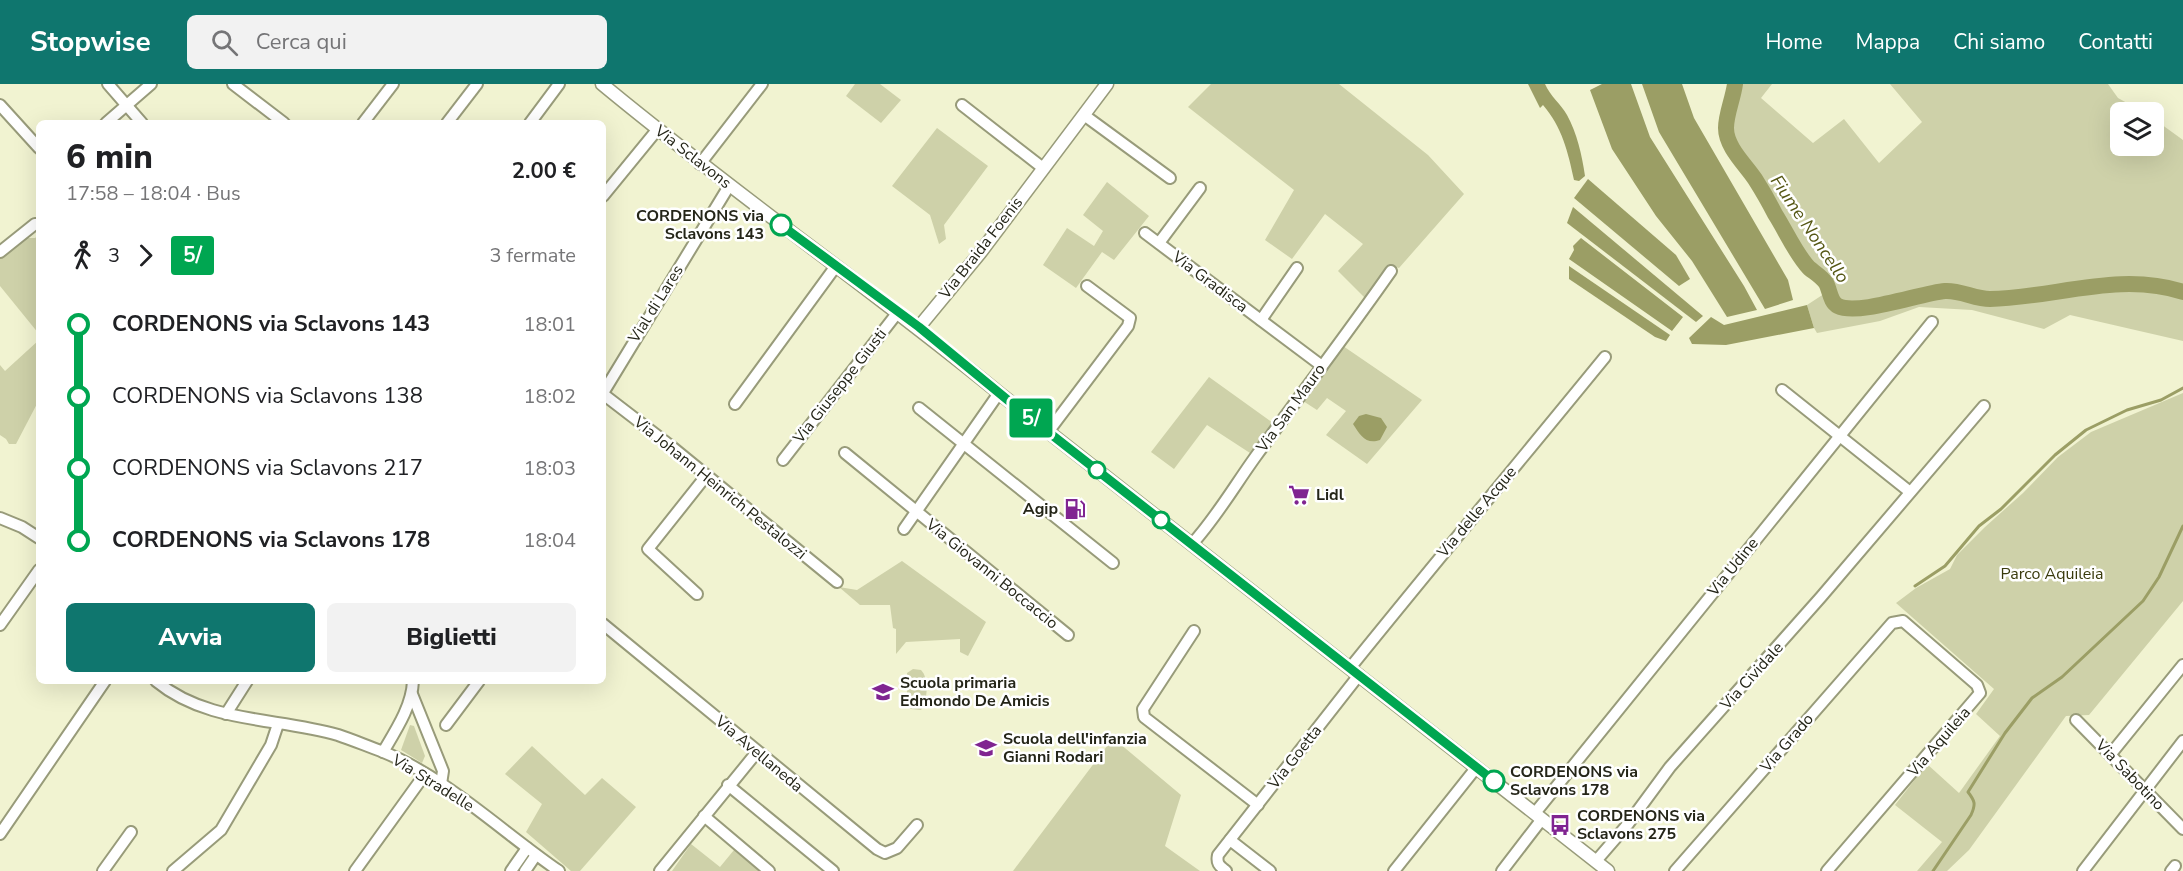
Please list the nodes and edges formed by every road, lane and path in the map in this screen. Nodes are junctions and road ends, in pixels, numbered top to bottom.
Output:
1 (108, 84) edge
2 (151, 84) edge
3 (233, 84) edge
4 (393, 84) edge
5 (477, 84) edge
6 (560, 84) edge
7 (602, 84) edge
8 (762, 84) edge
9 (1107, 84) edge
10 (0, 105) edge
11 (127, 105) junction
12 (962, 105) dead end
13 (1084, 115) junction
14 (110, 120) edge
15 (140, 120) edge
16 (280, 120) edge
17 (365, 120) edge
18 (449, 120) edge
19 (532, 120) edge
20 (657, 130) junction
21 (36, 145) edge
22 (700, 164) junction
23 (1043, 168) junction
24 (1170, 178) dead end
25 (729, 186) junction
26 (1200, 188) dead end
27 (606, 192) edge
28 (35, 224) dead end
29 (1145, 233) dead end
30 (1159, 243) junction
31 (0, 252) edge
32 (837, 266) junction
33 (1297, 268) dead end
34 (1391, 271) dead end
35 (1087, 286) dead end
36 (898, 312) junction
37 (1261, 320) junction
38 (1932, 322) dead end
39 (919, 327) junction
40 (1605, 357) dead end
41 (1322, 366) junction
42 (606, 388) edge
43 (1782, 390) dead end
44 (999, 393) junction
45 (606, 395) edge
46 (735, 404) dead end
47 (1984, 406) dead end
48 (919, 408) dead end
49 (1048, 432) junction
50 (1840, 436) junction
51 (964, 444) junction
52 (845, 453) dead end
53 (783, 460) dead end
54 (706, 476) junction
55 (1910, 492) junction
56 (916, 512) junction
57 (0, 518) edge
58 (904, 529) dead end
59 (36, 536) edge
60 (1192, 544) junction
61 (1113, 563) dead end
62 (36, 574) edge
63 (837, 582) dead end
64 (698, 594) dead end
65 (1903, 621) joint
66 (0, 625) edge
67 (606, 626) edge
68 (1194, 631) dead end
69 (1068, 634) dead end
70 (2183, 665) edge
71 (1354, 672) junction
72 (103, 684) edge
73 (160, 684) edge
74 (245, 684) edge
75 (413, 684) edge
76 (477, 684) edge
77 (412, 694) junction
78 (226, 714) junction
79 (2076, 720) dead end
80 (278, 724) junction
81 (446, 725) dead end
82 (2183, 741) edge
83 (383, 752) junction
84 (757, 752) junction
85 (2110, 755) junction
86 (1476, 768) junction
87 (425, 774) junction
88 (441, 784) junction
89 (728, 785) junction
90 (2145, 790) junction
91 (1258, 805) junction
92 (704, 816) junction
93 (1538, 816) junction
94 (917, 825) dead end
95 (2183, 830) edge
96 (131, 832) dead end
97 (0, 834) edge
98 (1230, 840) junction
99 (531, 852) junction
100 (1596, 861) junction
101 (103, 871) edge
102 (173, 871) edge
103 (355, 871) edge
104 (512, 871) edge
105 (525, 871) edge
106 (559, 871) edge
107 (660, 871) edge
108 (769, 871) edge
109 (833, 871) edge
110 (1226, 871) edge
111 (1270, 871) edge
112 (1394, 871) edge
113 (1502, 871) edge
114 (1608, 871) edge
115 (1675, 871) edge
116 (1827, 871) edge
117 (2083, 871) edge

1 - 11 street
2 - 11 street
3 - 16 street
4 - 17 street
5 - 18 street
6 - 19 street
7 - 20 street, Via Sclavons
8 - 22 street
9 - 13 street, Via Braida Foenis
10 - 21 street
11 - 14 street
11 - 15 street
12 - 23 street
13 - 23 street, Via Braida Foenis
13 - 24 street
20 - 22 street, Via Sclavons
20 - 27 street
22 - 25 street, Via Sclavons
23 - 39 street, Via Braida Foenis
25 - 32 street, Via Sclavons
25 - 42 street, Vial di Lares
26 - 30 street, Via Gradisca
28 - 31 street
29 - 30 street, Via Gradisca
30 - 37 street, Via Gradisca
32 - 36 street, Via Sclavons
32 - 46 street
33 - 37 street, Via Gradisca
34 - 41 street, Via San Mauro
35 - 49 street
36 - 39 street, Via Sclavons
36 - 53 street, Via Giuseppe Giusti
37 - 41 street, Via Gradisca
38 - 50 street, Via Udine
39 - 44 street, Via Sclavons
40 - 71 street, Via delle Acque
41 - 60 street, Via San Mauro
43 - 50 street
44 - 49 street, Via Sclavons
44 - 51 street, Via Giovanni Boccaccio
45 - 54 street, Via Johann Heinrich Pestalozzi
47 - 55 street, Via Cividale
48 - 51 street
49 - 60 street, Via Sclavons
50 - 55 street
50 - 93 street, Via Udine
51 - 56 street, Via Giovanni Boccaccio
51 - 61 street
52 - 56 street, Via Giovanni Boccaccio
54 - 63 street, Via Johann Heinrich Pestalozzi
54 - 64 street
55 - 100 street, Via Cividale
56 - 58 street, Via Giovanni Boccaccio
56 - 69 street, Via Giovanni Boccaccio
57 - 59 street
60 - 71 street, Via Sclavons
62 - 66 street
65 - 115 street, Via Grado
65 - 116 street, Via Aquileia
67 - 84 street, Via Avellaneda
68 - 91 street
70 - 85 street
71 - 86 street, Via Sclavons
71 - 91 street, Via Goetta
72 - 97 street
73 - 78 street, Via Stradelle
74 - 78 street
75 - 77 street
76 - 81 street
77 - 83 street
77 - 88 street
78 - 80 street, Via Stradelle
79 - 85 street, Via Sabotino
80 - 83 street, Via Stradelle
80 - 102 street
82 - 90 street
83 - 87 street, Via Stradelle
84 - 89 street
84 - 94 street, Via Avellaneda
85 - 90 street, Via Sabotino
86 - 93 street, Via Sclavons
86 - 112 street
87 - 88 street, Via Stradelle
87 - 103 street
88 - 99 street, Via Stradelle
89 - 92 street
89 - 109 street
90 - 95 street, Via Sabotino
90 - 117 street
91 - 98 street, Via Goetta
92 - 107 street
92 - 108 street
93 - 100 street, Via Sclavons
93 - 113 street, Via Udine
96 - 101 street
98 - 110 street, Via Goetta
98 - 111 street
99 - 104 street
99 - 105 street
99 - 106 street, Via Stradelle
100 - 114 street, Via Sclavons

